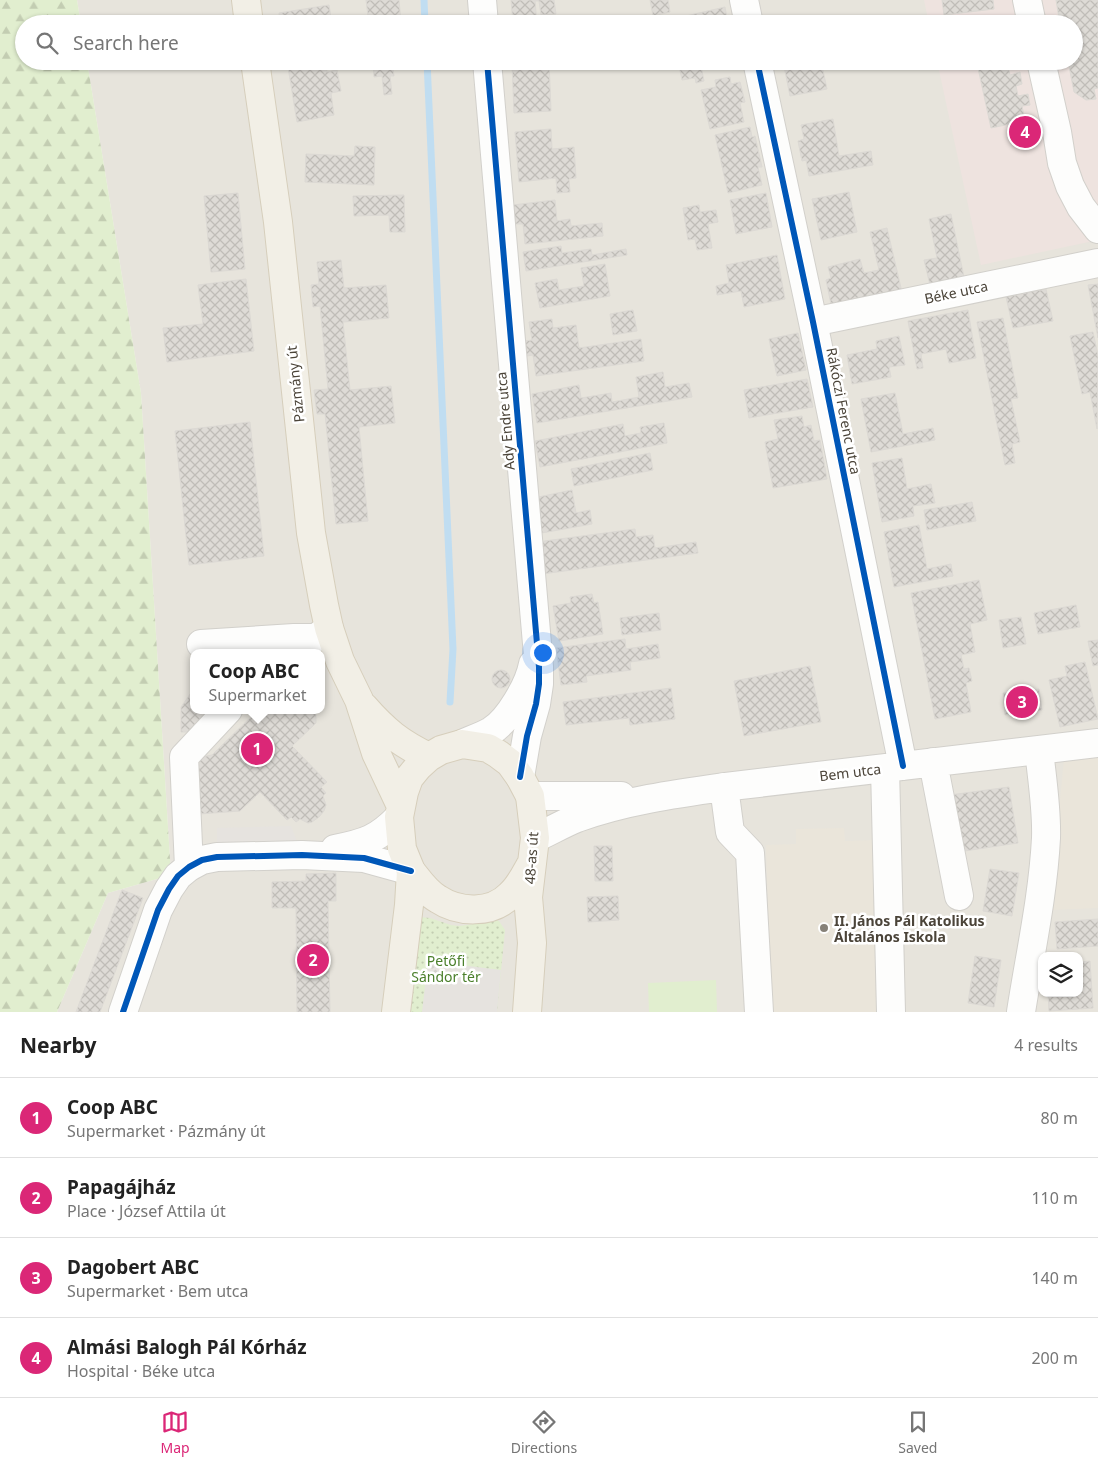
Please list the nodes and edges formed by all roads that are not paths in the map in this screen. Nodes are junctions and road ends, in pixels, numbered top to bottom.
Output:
1 (246, 0) edge
2 (482, 0) edge
3 (744, 0) edge
4 (1027, 0) edge
5 (248, 15) edge
6 (483, 15) edge
7 (747, 15) edge
8 (1030, 15) edge
9 (256, 70) edge
10 (488, 70) edge
11 (759, 70) edge
12 (1043, 70) edge
13 (1098, 229) edge
14 (1098, 262) edge
15 (813, 322) junction
16 (329, 628) junction
17 (535, 635) junction
18 (201, 644) dead end
19 (288, 646) edge
20 (359, 700) junction
21 (224, 714) edge
22 (462, 744) junction
23 (1098, 744) edge
24 (1039, 750) junction
25 (428, 757) junction
26 (933, 762) junction
27 (894, 767) junction
28 (525, 786) junction
29 (724, 786) junction
30 (663, 796) junction
31 (400, 811) junction
32 (535, 838) junction
33 (302, 855) junction
34 (531, 865) junction
35 (190, 867) junction
36 (411, 871) junction
37 (959, 896) dead end
38 (123, 1012) edge
39 (396, 1012) edge
40 (527, 1012) edge
41 (759, 1012) edge
42 (891, 1012) edge
43 (1021, 1012) edge

1 - 5 main road
2 - 6 street
3 - 7 street
4 - 8 street
9 - 16 main road, Pázmány út
10 - 17 street, Ady Endre utca
11 - 15 street, Rákóczi Ferenc utca
12 - 13 street
14 - 15 street, Béke utca
15 - 27 street, Rákóczi Ferenc utca
16 - 19 street
16 - 20 main road, Pázmány út
17 - 22 street, Ady Endre utca
17 - 28 street, Ady Endre utca
18 - 19 street
20 - 25 main road, Pázmány út
20 - 31 main road, Pázmány út
21 - 35 street
22 - 25 main road
22 - 28 main road
23 - 24 street, Bem utca
24 - 26 street, Bem utca
24 - 43 street
25 - 31 main road
26 - 27 street, Bem utca
26 - 37 street
27 - 29 street, Bem utca
27 - 42 street, Rákóczi Ferenc utca
28 - 30 street, Bem utca
28 - 32 main road, 48-as út
29 - 30 street, Bem utca
29 - 41 street
30 - 32 street, Bem utca
31 - 33 street
31 - 36 main road
32 - 34 main road, 48-as út
33 - 35 street
33 - 36 street
34 - 36 main road
34 - 40 main road, 48-as út
35 - 38 street
36 - 39 main road

